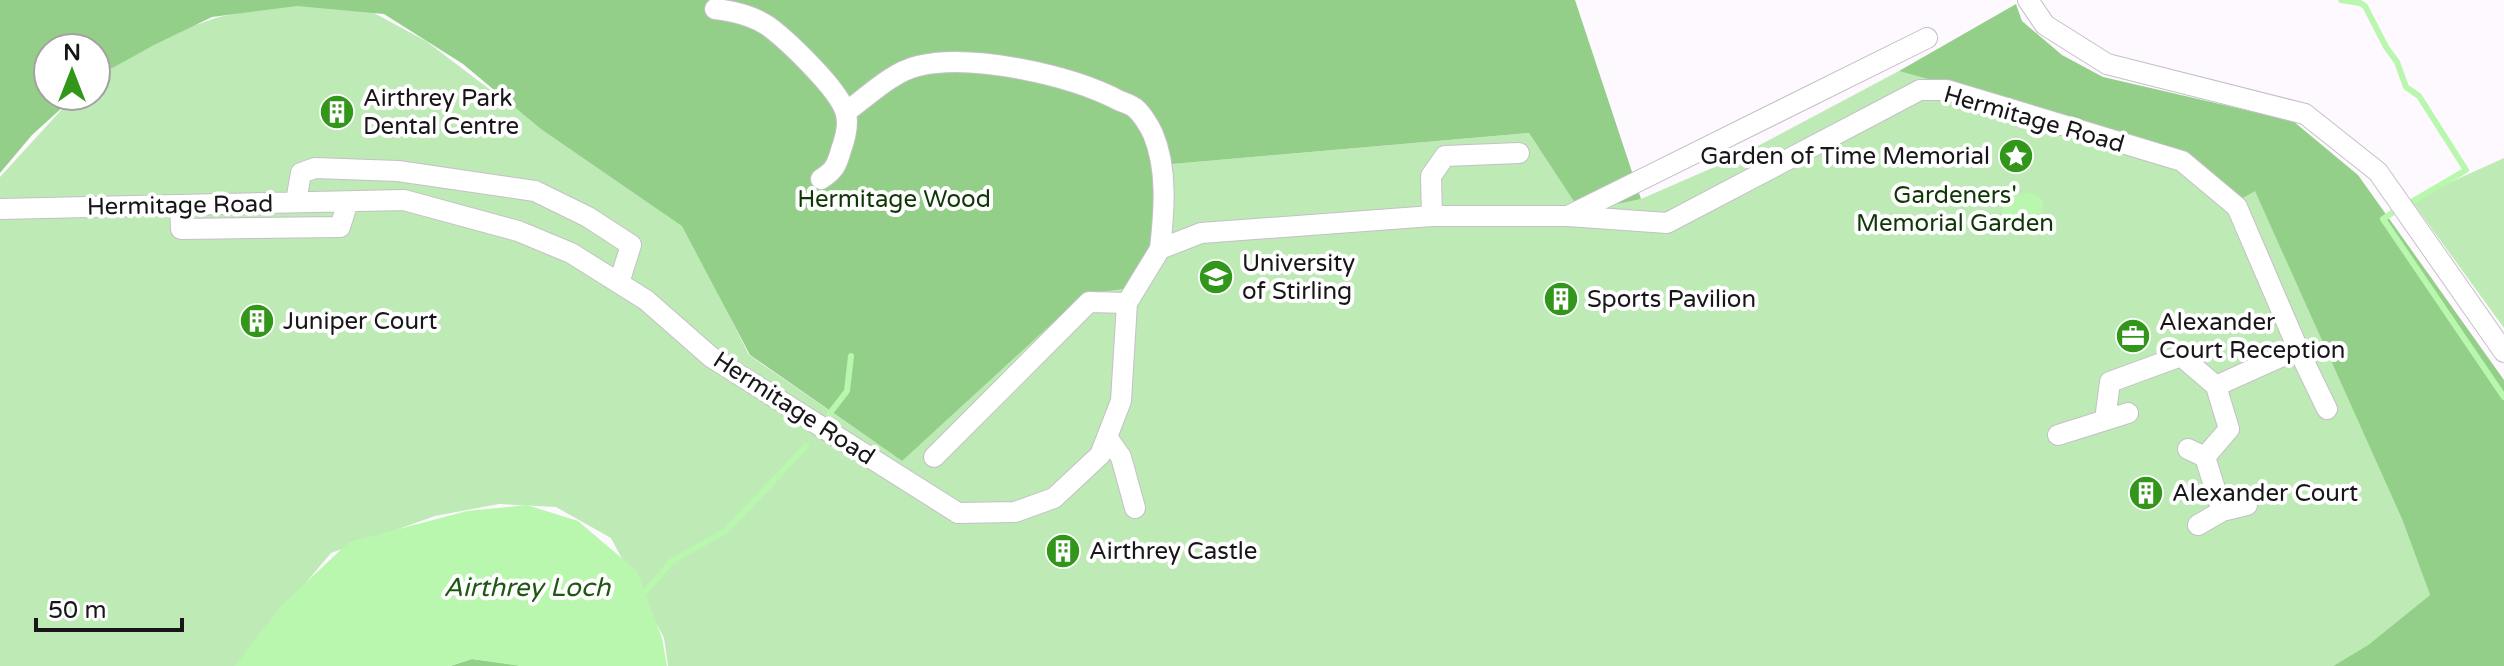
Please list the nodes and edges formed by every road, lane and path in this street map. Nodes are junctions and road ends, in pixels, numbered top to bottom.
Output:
1 (2028, 0) edge
2 (715, 9) dead end
3 (1927, 38) dead end
4 (846, 112) junction
5 (1519, 153) dead end
6 (821, 179) dead end
7 (296, 201) junction
8 (348, 202) junction
9 (180, 205) junction
10 (0, 209) edge
11 (1432, 216) junction
12 (1568, 216) junction
13 (1160, 249) junction
14 (619, 283) junction
15 (1127, 303) junction
16 (2298, 349) junction
17 (2504, 352) edge
18 (2216, 386) junction
19 (2327, 409) dead end
20 (2128, 413) dead end
21 (2105, 420) junction
22 (2058, 435) dead end
23 (1107, 437) junction
24 (934, 457) dead end
25 (2247, 505) dead end
26 (1135, 508) dead end
27 (2222, 511) junction
28 (2198, 525) dead end

1 - 17 street
2 - 4 street
3 - 12 street
4 - 6 street
4 - 13 street
5 - 11 street
7 - 8 street, Hermitage Road
7 - 9 street, Hermitage Road
7 - 14 street
8 - 9 street
8 - 14 street, Hermitage Road
9 - 10 street, Hermitage Road
11 - 12 street, Hermitage Road
11 - 13 street, Hermitage Road
12 - 16 street, Hermitage Road
13 - 15 street, Hermitage Road
14 - 23 street, Hermitage Road
15 - 23 street, Hermitage Road
15 - 24 street
16 - 18 street
16 - 19 street, Hermitage Road
18 - 21 street
18 - 27 street
20 - 21 street
21 - 22 street
23 - 26 street
25 - 27 street
27 - 28 street

